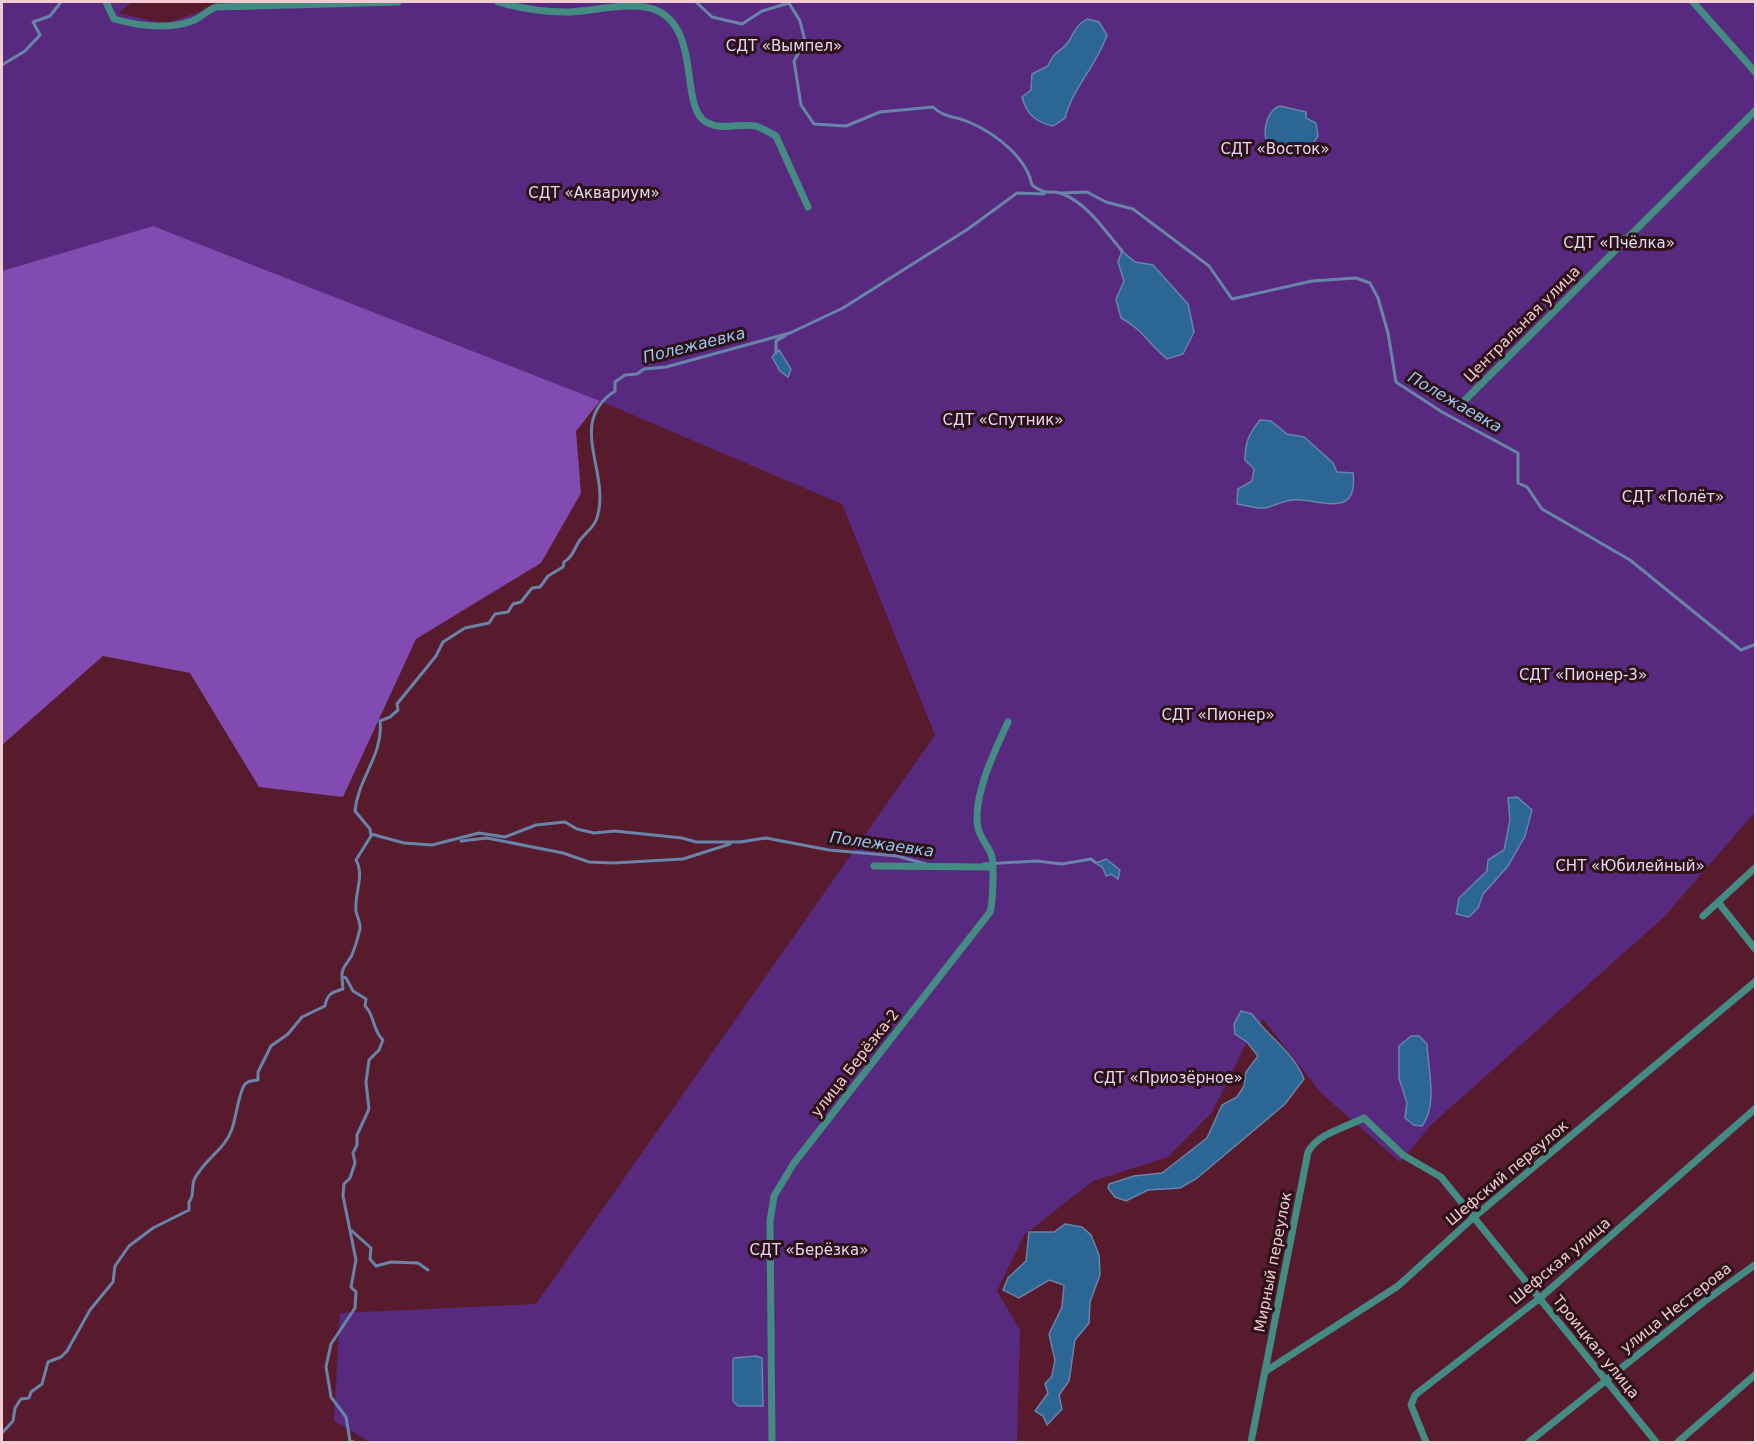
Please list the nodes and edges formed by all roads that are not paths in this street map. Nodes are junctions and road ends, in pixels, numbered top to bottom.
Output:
1 (106, 2) edge
2 (398, 2) edge
3 (498, 2) edge
4 (1693, 2) edge
5 (1755, 73) edge
6 (1755, 110) edge
7 (808, 207) dead end
8 (1460, 405) dead end
9 (1008, 722) dead end
10 (874, 866) dead end
11 (991, 867) junction
12 (1755, 867) edge
13 (1718, 902) junction
14 (1703, 916) dead end
15 (1755, 950) edge
16 (1755, 981) edge
17 (1755, 1108) edge
18 (1364, 1118) joint
19 (1474, 1217) junction
20 (1755, 1264) edge
21 (1540, 1298) junction
22 (1266, 1371) junction
23 (1755, 1374) edge
24 (1604, 1380) junction
25 (772, 1443) edge
26 (1251, 1443) edge
27 (1426, 1443) edge
28 (1529, 1443) edge
29 (1656, 1443) edge
30 (1678, 1443) edge

1 - 2 street
3 - 7 street
4 - 5 street
6 - 8 street, Центральная улица
9 - 11 street, улица Берёзка-2
10 - 11 street
11 - 25 street, улица Берёзка-2
12 - 13 street
13 - 14 street
13 - 15 street
16 - 19 street, Шефский переулок
17 - 21 street, Шефская улица
18 - 19 street, Троицкая улица
18 - 22 street, Мирный переулок
19 - 21 street, Троицкая улица
19 - 22 street, Шефский переулок
20 - 24 street, улица Нестерова
21 - 24 street, Троицкая улица
21 - 27 street, Шефская улица
22 - 26 street, Мирный переулок
23 - 30 street
24 - 28 street, улица Нестерова
24 - 29 street, Троицкая улица

